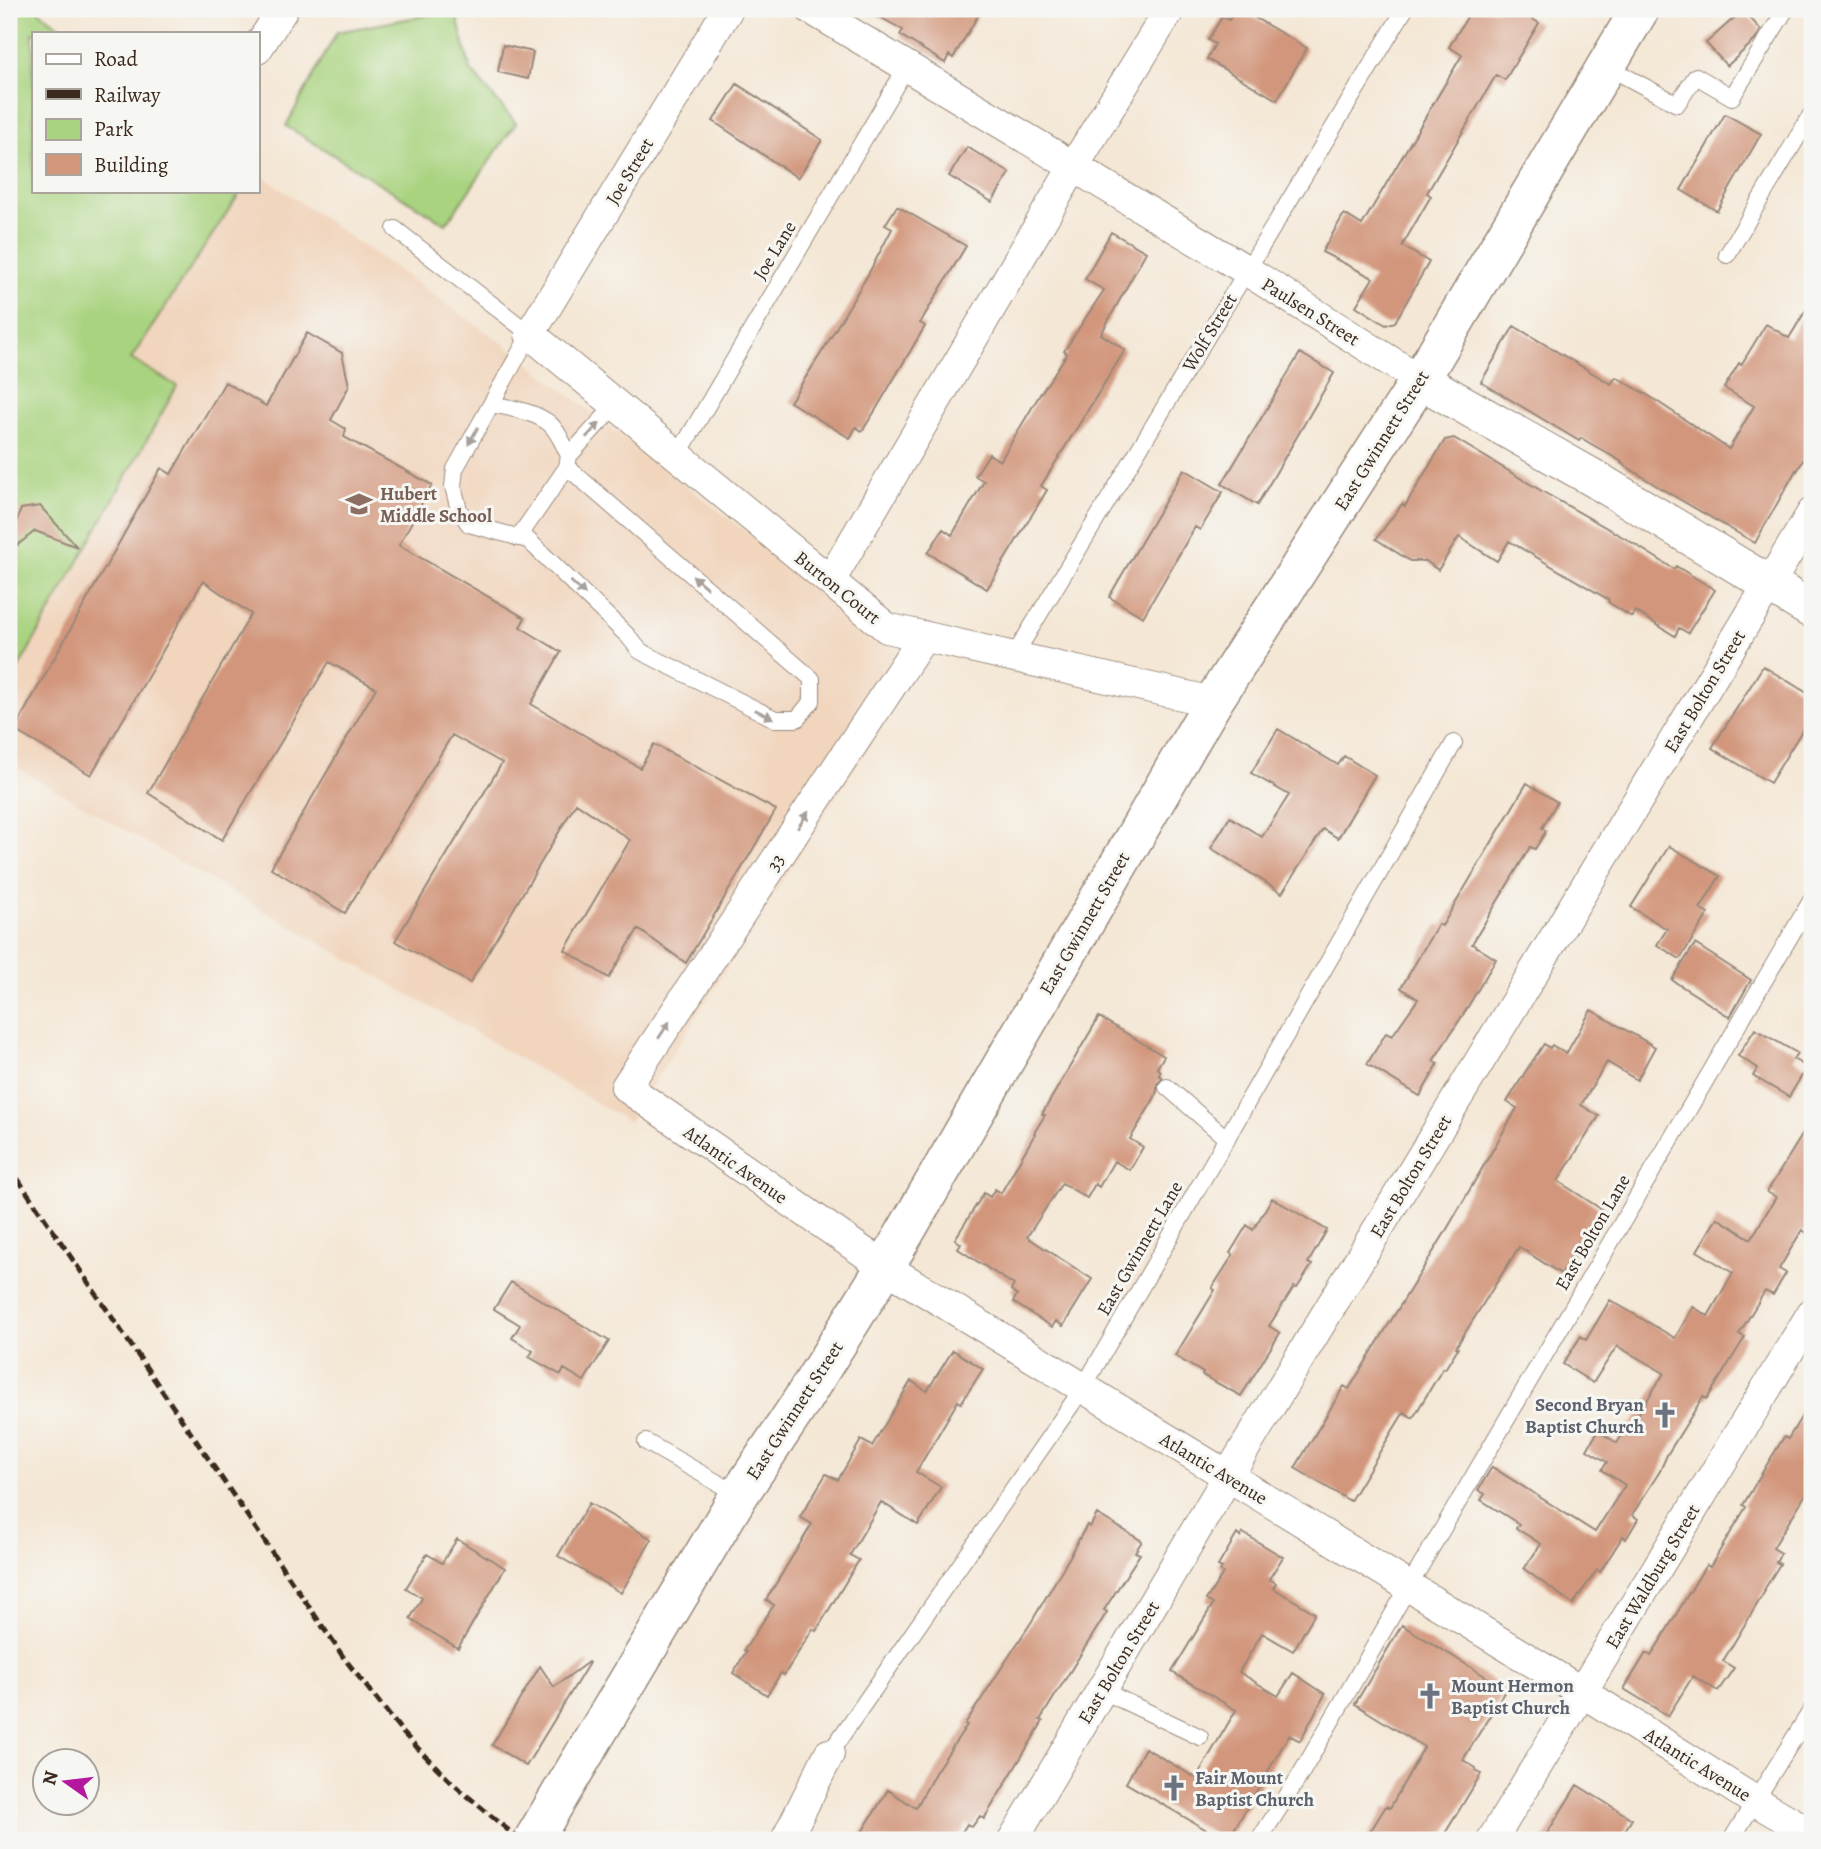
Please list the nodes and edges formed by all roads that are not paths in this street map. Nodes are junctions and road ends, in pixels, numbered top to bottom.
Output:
1 (283, 9) edge
2 (728, 9) edge
3 (811, 9) edge
4 (1170, 9) edge
5 (1405, 9) edge
6 (1640, 9) edge
7 (1786, 9) edge
8 (259, 46) edge
9 (907, 66) junction
10 (1606, 66) junction
11 (1812, 113) edge
12 (1074, 166) junction
13 (395, 229) dead end
14 (1727, 256) dead end
15 (1246, 270) junction
16 (530, 334) junction
17 (1420, 380) junction
18 (491, 404) junction
19 (616, 404) junction
20 (678, 455) junction
21 (568, 461) junction
22 (1812, 513) edge
23 (518, 538) junction
24 (830, 581) junction
25 (1769, 584) junction
26 (1812, 610) edge
27 (924, 636) junction
28 (1014, 656) junction
29 (1213, 702) junction
30 (1454, 743) dead end
31 (1812, 899) edge
32 (626, 1087) joint
33 (1167, 1087) dead end
34 (1227, 1139) junction
35 (885, 1267) junction
36 (1812, 1313) edge
37 (1083, 1388) junction
38 (646, 1442) dead end
39 (1228, 1476) junction
40 (739, 1495) junction
41 (1409, 1586) junction
42 (1101, 1690) junction
43 (1582, 1692) junction
44 (1812, 1709) edge
45 (1200, 1737) dead end
46 (829, 1754) joint
47 (1755, 1801) junction
48 (1812, 1834) edge
49 (533, 1840) edge
50 (786, 1840) edge
51 (1013, 1840) edge
52 (1259, 1840) edge
53 (1492, 1840) edge
54 (1731, 1840) edge

1 - 8 street
2 - 16 street, Joe Street
3 - 9 street, Paulsen Street
4 - 12 street
5 - 15 lane, Wolf Street
6 - 10 main road, East Gwinnett Street
7 - 10 lane
9 - 12 street, Paulsen Street
9 - 20 lane, Joe Lane
10 - 17 main road, East Gwinnett Street
11 - 14 lane
12 - 15 street, Paulsen Street
12 - 24 street
13 - 16 lane
15 - 17 street, Paulsen Street
15 - 28 lane, Wolf Street
16 - 18 lane
16 - 19 street, Burton Court
17 - 25 street, Paulsen Street
17 - 29 main road, East Gwinnett Street
18 - 21 lane
18 -> 23 lane
19 - 20 street, Burton Court
21 -> 19 lane
20 - 24 street, Burton Court
21 - 23 lane
23 -> 21 lane
22 - 25 street, East Bolton Street
24 - 27 street, Burton Court
25 - 26 street, Paulsen Street
25 - 39 street, East Bolton Street
27 - 28 street, Burton Court
32 -> 27 street, 33
28 - 29 street, Burton Court
29 - 35 main road, East Gwinnett Street
30 - 34 lane, East Gwinnett Lane
31 - 41 lane, East Bolton Lane
32 - 35 street, Atlantic Avenue
33 - 34 lane
34 - 37 lane, East Gwinnett Lane
35 - 37 street, Atlantic Avenue
35 - 40 main road, East Gwinnett Street
36 - 43 street, East Waldburg Street
37 - 39 street, Atlantic Avenue
37 - 46 lane, East Gwinnett Lane
38 - 40 lane
39 - 41 street, Atlantic Avenue
39 - 42 street, East Bolton Street
40 - 49 main road, East Gwinnett Street
41 - 43 street, Atlantic Avenue
41 - 52 lane, East Bolton Lane
42 - 45 lane
42 - 51 street, East Bolton Street
43 - 47 street, Atlantic Avenue
43 - 53 street, East Waldburg Street
44 - 47 lane
46 - 50 street
47 - 48 street, Atlantic Avenue
47 - 54 lane

